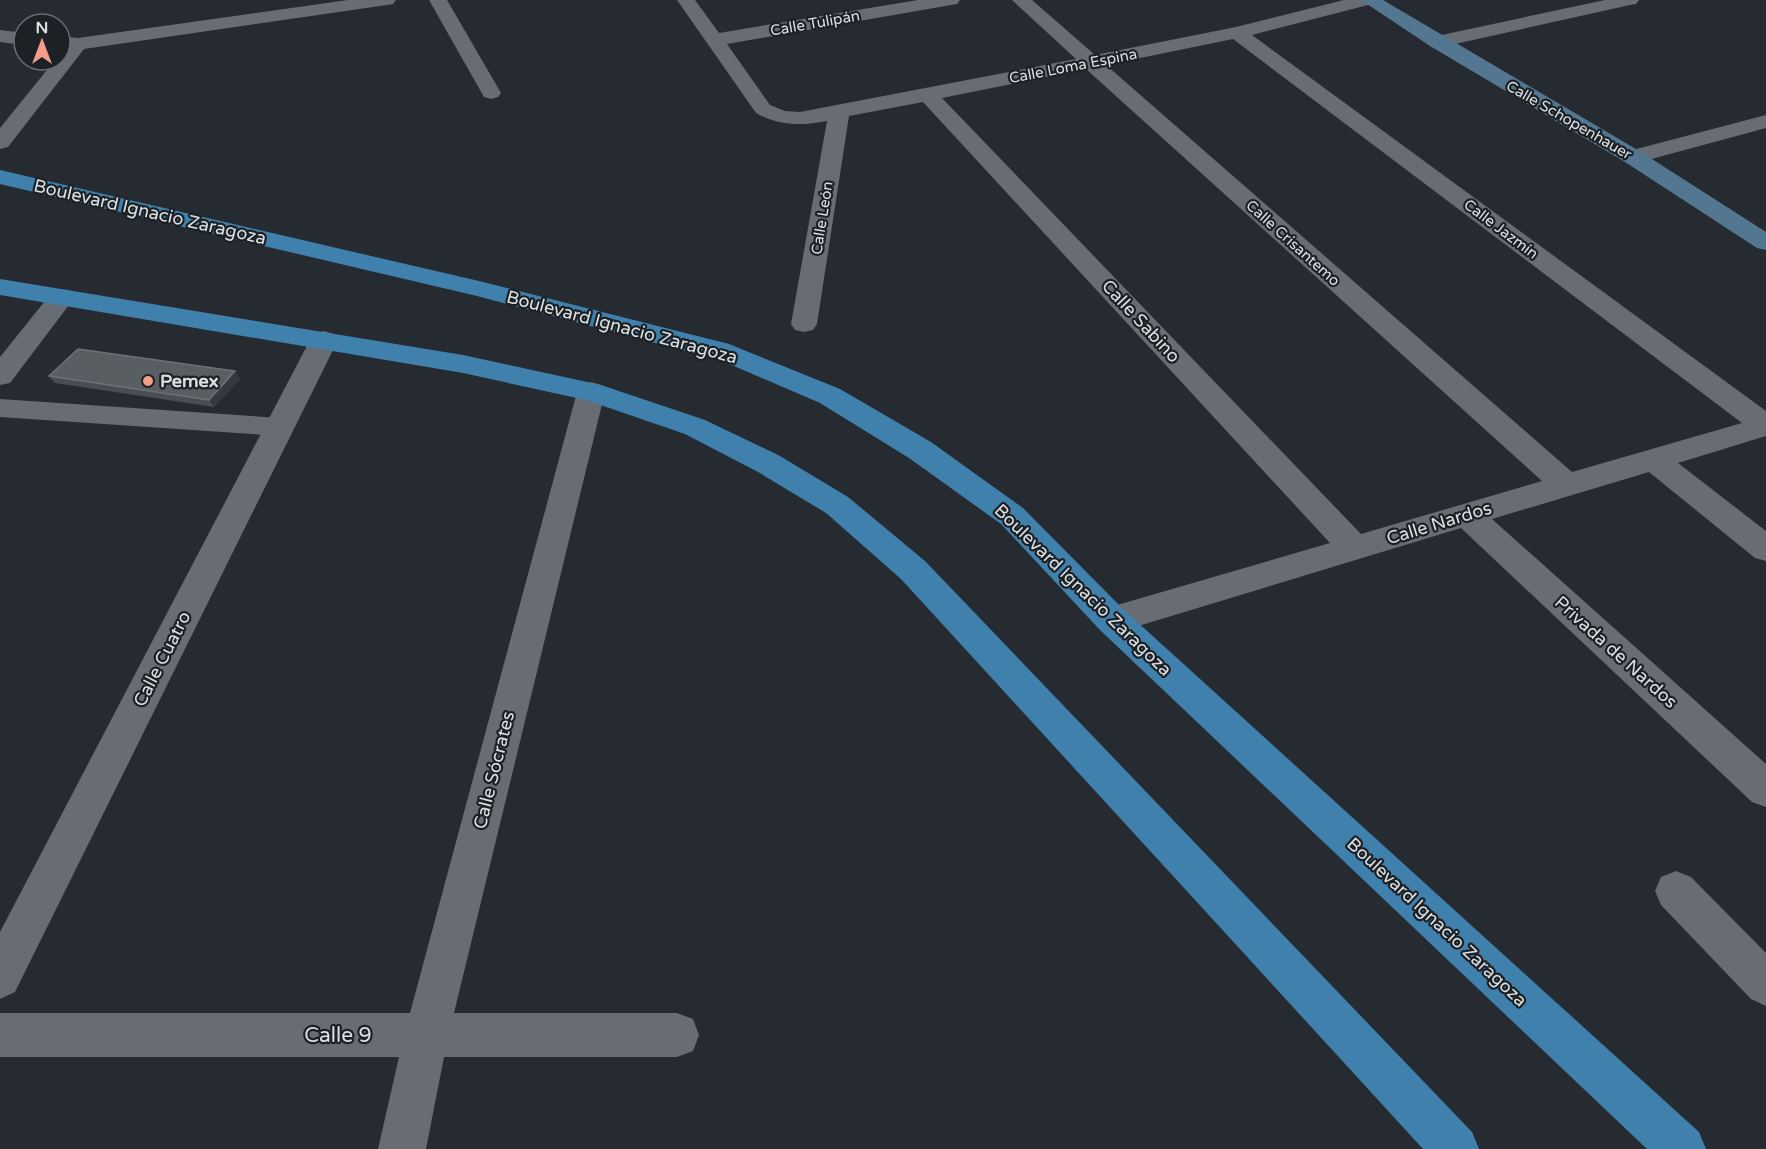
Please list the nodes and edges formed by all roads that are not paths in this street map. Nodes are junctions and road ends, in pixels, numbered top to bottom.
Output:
1 (387, 0) edge
2 (438, 0) edge
3 (686, 0) edge
4 (951, 0) edge
5 (1021, 0) edge
6 (1366, 0) edge
7 (1371, 0) edge
8 (1630, 0) edge
9 (1237, 33) junction
10 (714, 40) junction
11 (1437, 42) junction
12 (72, 43) edge
13 (1091, 62) junction
14 (49, 72) edge
15 (491, 93) dead end
16 (928, 95) junction
17 (839, 112) junction
18 (1766, 121) edge
19 (0, 142) edge
20 (1633, 157) junction
21 (0, 177) edge
22 (1766, 243) edge
23 (0, 287) edge
24 (62, 297) junction
25 (804, 324) dead end
26 (324, 340) junction
27 (0, 376) edge
28 (591, 392) junction
29 (0, 408) edge
30 (1766, 426) edge
31 (280, 427) junction
32 (1654, 459) junction
33 (1566, 486) junction
34 (1467, 515) junction
35 (1355, 548) junction
36 (1766, 549) edge
37 (1112, 620) junction
38 (1766, 789) edge
39 (1676, 891) dead end
40 (0, 977) edge
41 (1766, 984) edge
42 (0, 1035) edge
43 (426, 1035) junction
44 (676, 1035) dead end
45 (402, 1149) edge
46 (1455, 1149) edge
47 (1682, 1149) edge

1 - 12 street
2 - 15 street
3 - 10 street
4 - 10 street, Calle Tulipán
5 - 13 street, Calle Crisantemo
6 - 9 street, Calle Loma Espina
7 - 11 street, Calle Schopenhauer
8 - 11 street
9 - 13 street, Calle Loma Espina
9 - 30 street, Calle Jazmín
10 - 17 street, Calle Loma Espina
11 - 20 street, Calle Schopenhauer
13 - 16 street, Calle Loma Espina
13 - 33 street, Calle Crisantemo
14 - 19 street
16 - 17 street, Calle Loma Espina
16 - 35 street, Calle Sabino
17 - 25 street, Calle León
18 - 20 street
20 - 22 street, Calle Schopenhauer
21 - 37 main road, Boulevard Ignacio Zaragoza
23 - 24 main road
24 - 26 main road
24 - 27 street
26 - 28 main road
26 - 31 street, Calle Cuatro
28 - 43 street, Calle Sócrates
28 - 46 main road
29 - 31 lane
30 - 32 street, Calle Nardos
31 - 40 street, Calle Cuatro
32 - 33 street, Calle Nardos
32 - 36 street
33 - 34 street, Calle Nardos
34 - 35 street, Calle Nardos
34 - 38 street, Privada de Nardos
35 - 37 street, Calle Nardos
37 - 47 main road, Boulevard Ignacio Zaragoza
39 - 41 street
42 - 43 street, Calle 9
43 - 44 street, Calle 9
43 - 45 street, Calle Sócrates

